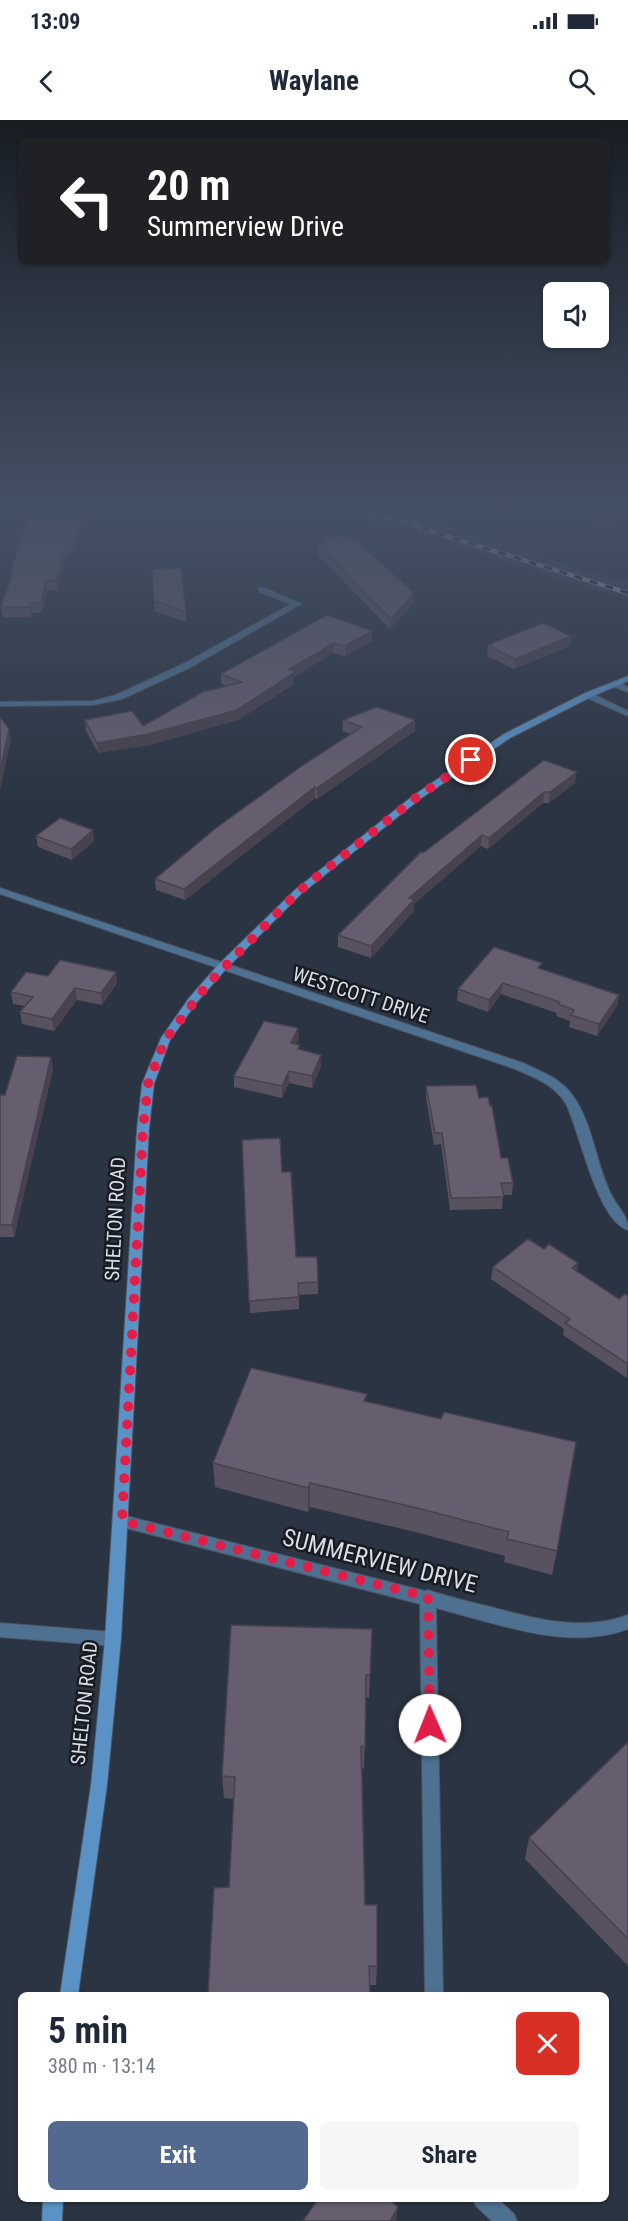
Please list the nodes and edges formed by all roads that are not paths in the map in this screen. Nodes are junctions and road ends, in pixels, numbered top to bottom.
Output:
1 (291, 607) edge
2 (628, 678) edge
3 (615, 684) junction
4 (628, 690) edge
5 (588, 695) junction
6 (0, 704) edge
7 (628, 714) edge
8 (0, 891) edge
9 (222, 967) junction
10 (628, 1226) edge
11 (122, 1521) junction
12 (428, 1597) junction
13 (628, 1622) edge
14 (0, 1630) edge
15 (113, 1639) junction
16 (69, 1992) edge
17 (434, 1992) edge
18 (53, 2202) edge
19 (486, 2202) edge
20 (52, 2221) edge
21 (507, 2221) edge

1 - 6 street
2 - 3 street, SHELTON ROAD
3 - 4 street
3 - 5 street, SHELTON ROAD
5 - 7 street
5 - 9 street, SHELTON ROAD
8 - 9 street, WESTCOTT DRIVE
9 - 10 street, WESTCOTT DRIVE
9 - 11 street, SHELTON ROAD
11 - 12 street, SUMMERVIEW DRIVE
11 - 15 street, SHELTON ROAD
12 - 13 street, SUMMERVIEW DRIVE
12 - 17 street
14 - 15 street
15 - 16 street, SHELTON ROAD
18 - 20 street
19 - 21 street

